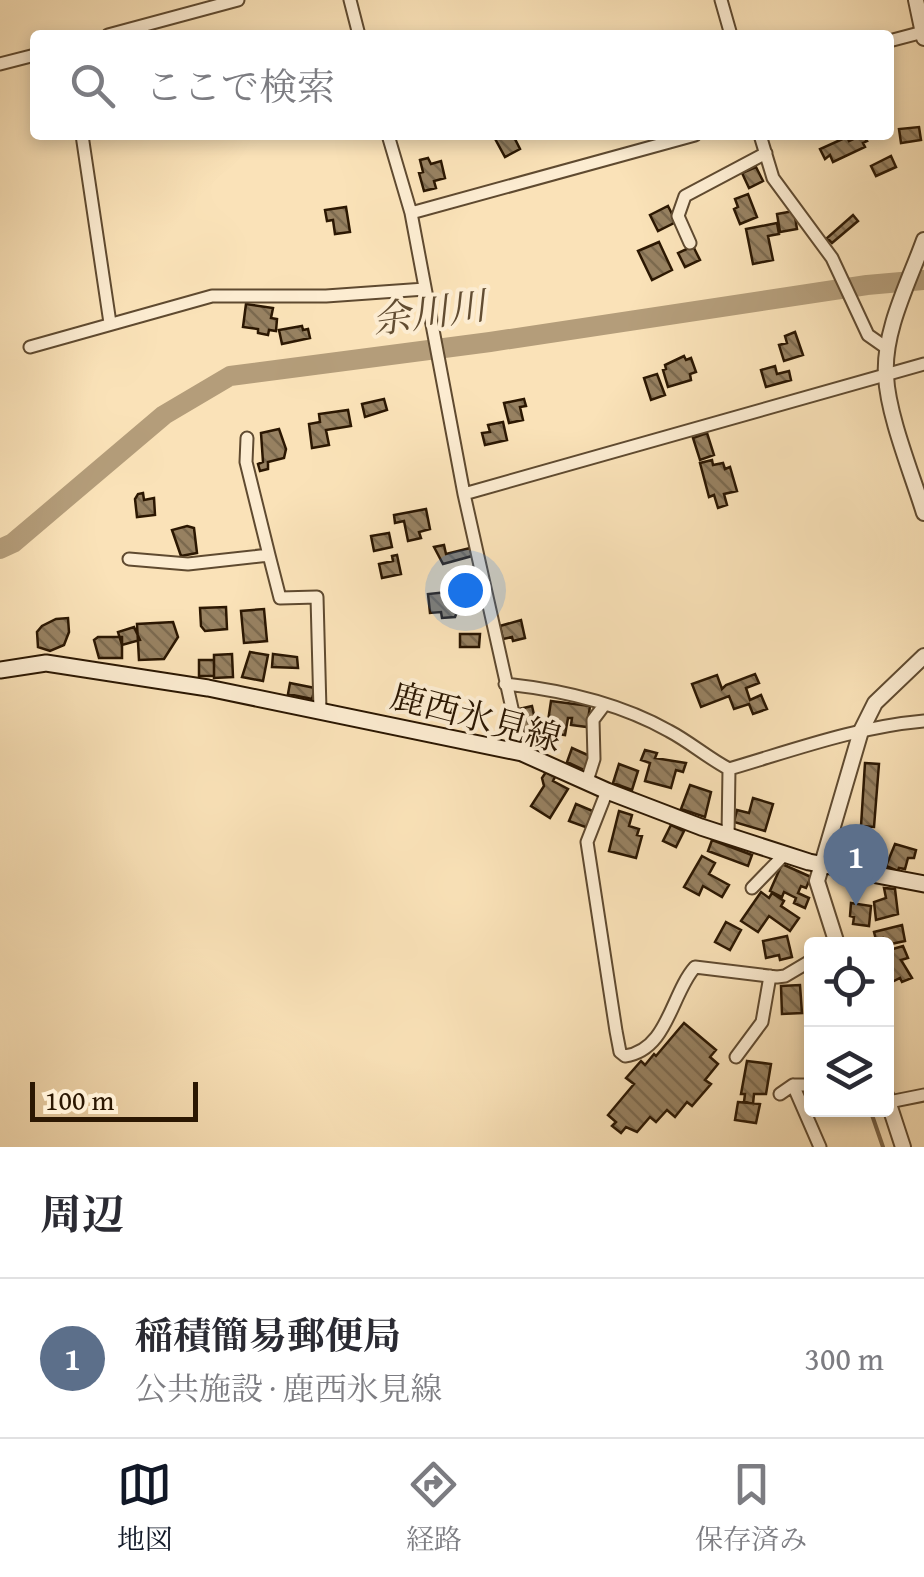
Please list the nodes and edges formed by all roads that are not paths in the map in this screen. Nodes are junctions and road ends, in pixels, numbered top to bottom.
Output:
1 (238, 0) edge
2 (350, 0) edge
3 (721, 0) edge
4 (916, 0) edge
5 (127, 30) edge
6 (359, 30) edge
7 (730, 30) edge
8 (924, 35) edge
9 (894, 40) edge
10 (30, 56) edge
11 (0, 64) edge
12 (83, 140) edge
13 (389, 140) edge
14 (677, 140) edge
15 (762, 140) edge
16 (766, 153) junction
17 (411, 213) junction
18 (690, 242) dead end
19 (923, 243) edge
20 (425, 288) junction
21 (110, 323) junction
22 (30, 346) dead end
23 (888, 349) junction
24 (924, 364) edge
25 (886, 374) junction
26 (247, 438) dead end
27 (464, 494) junction
28 (924, 513) edge
29 (269, 555) junction
30 (129, 559) dead end
31 (924, 656) edge
32 (0, 670) edge
33 (504, 684) junction
34 (605, 704) junction
35 (320, 710) junction
36 (924, 720) edge
37 (861, 730) junction
38 (522, 753) junction
39 (729, 769) junction
40 (587, 781) junction
41 (606, 791) junction
42 (728, 836) junction
43 (785, 854) junction
44 (823, 864) junction
45 (924, 884) edge
46 (752, 888) dead end
47 (834, 937) edge
48 (804, 965) edge
49 (770, 976) junction
50 (736, 1057) dead end
51 (793, 1085) junction
52 (804, 1085) edge
53 (780, 1094) dead end
54 (924, 1095) edge
55 (894, 1098) edge
56 (894, 1117) edge
57 (820, 1147) edge
58 (903, 1147) edge

1 - 5 street
2 - 6 street
3 - 7 street
4 - 8 street
8 - 9 street
10 - 11 street
12 - 21 street
13 - 17 street
14 - 17 street
15 - 16 street
16 - 18 street
16 - 23 street
17 - 20 street
19 - 23 street
20 - 21 street
20 - 27 street
21 - 22 street
23 - 25 street
24 - 25 street
25 - 27 street
25 - 28 street
26 - 29 street
27 - 33 street
29 - 30 street
29 - 35 street
31 - 37 street
32 - 35 main road, 鹿西氷見線
33 - 34 street
33 - 38 street
34 - 39 street
34 - 40 street
35 - 38 main road, 鹿西氷見線
36 - 37 street
37 - 39 street
37 - 44 street
38 - 40 main road, 鹿西氷見線
39 - 42 street
40 - 41 main road, 鹿西氷見線
41 - 42 main road, 鹿西氷見線
41 - 49 street
42 - 43 main road, 鹿西氷見線
43 - 44 main road, 鹿西氷見線
43 - 46 street
44 - 45 main road, 鹿西氷見線
44 - 47 street
48 - 49 street
49 - 50 street
51 - 52 street
51 - 53 street
51 - 57 street
54 - 55 street
56 - 58 street

